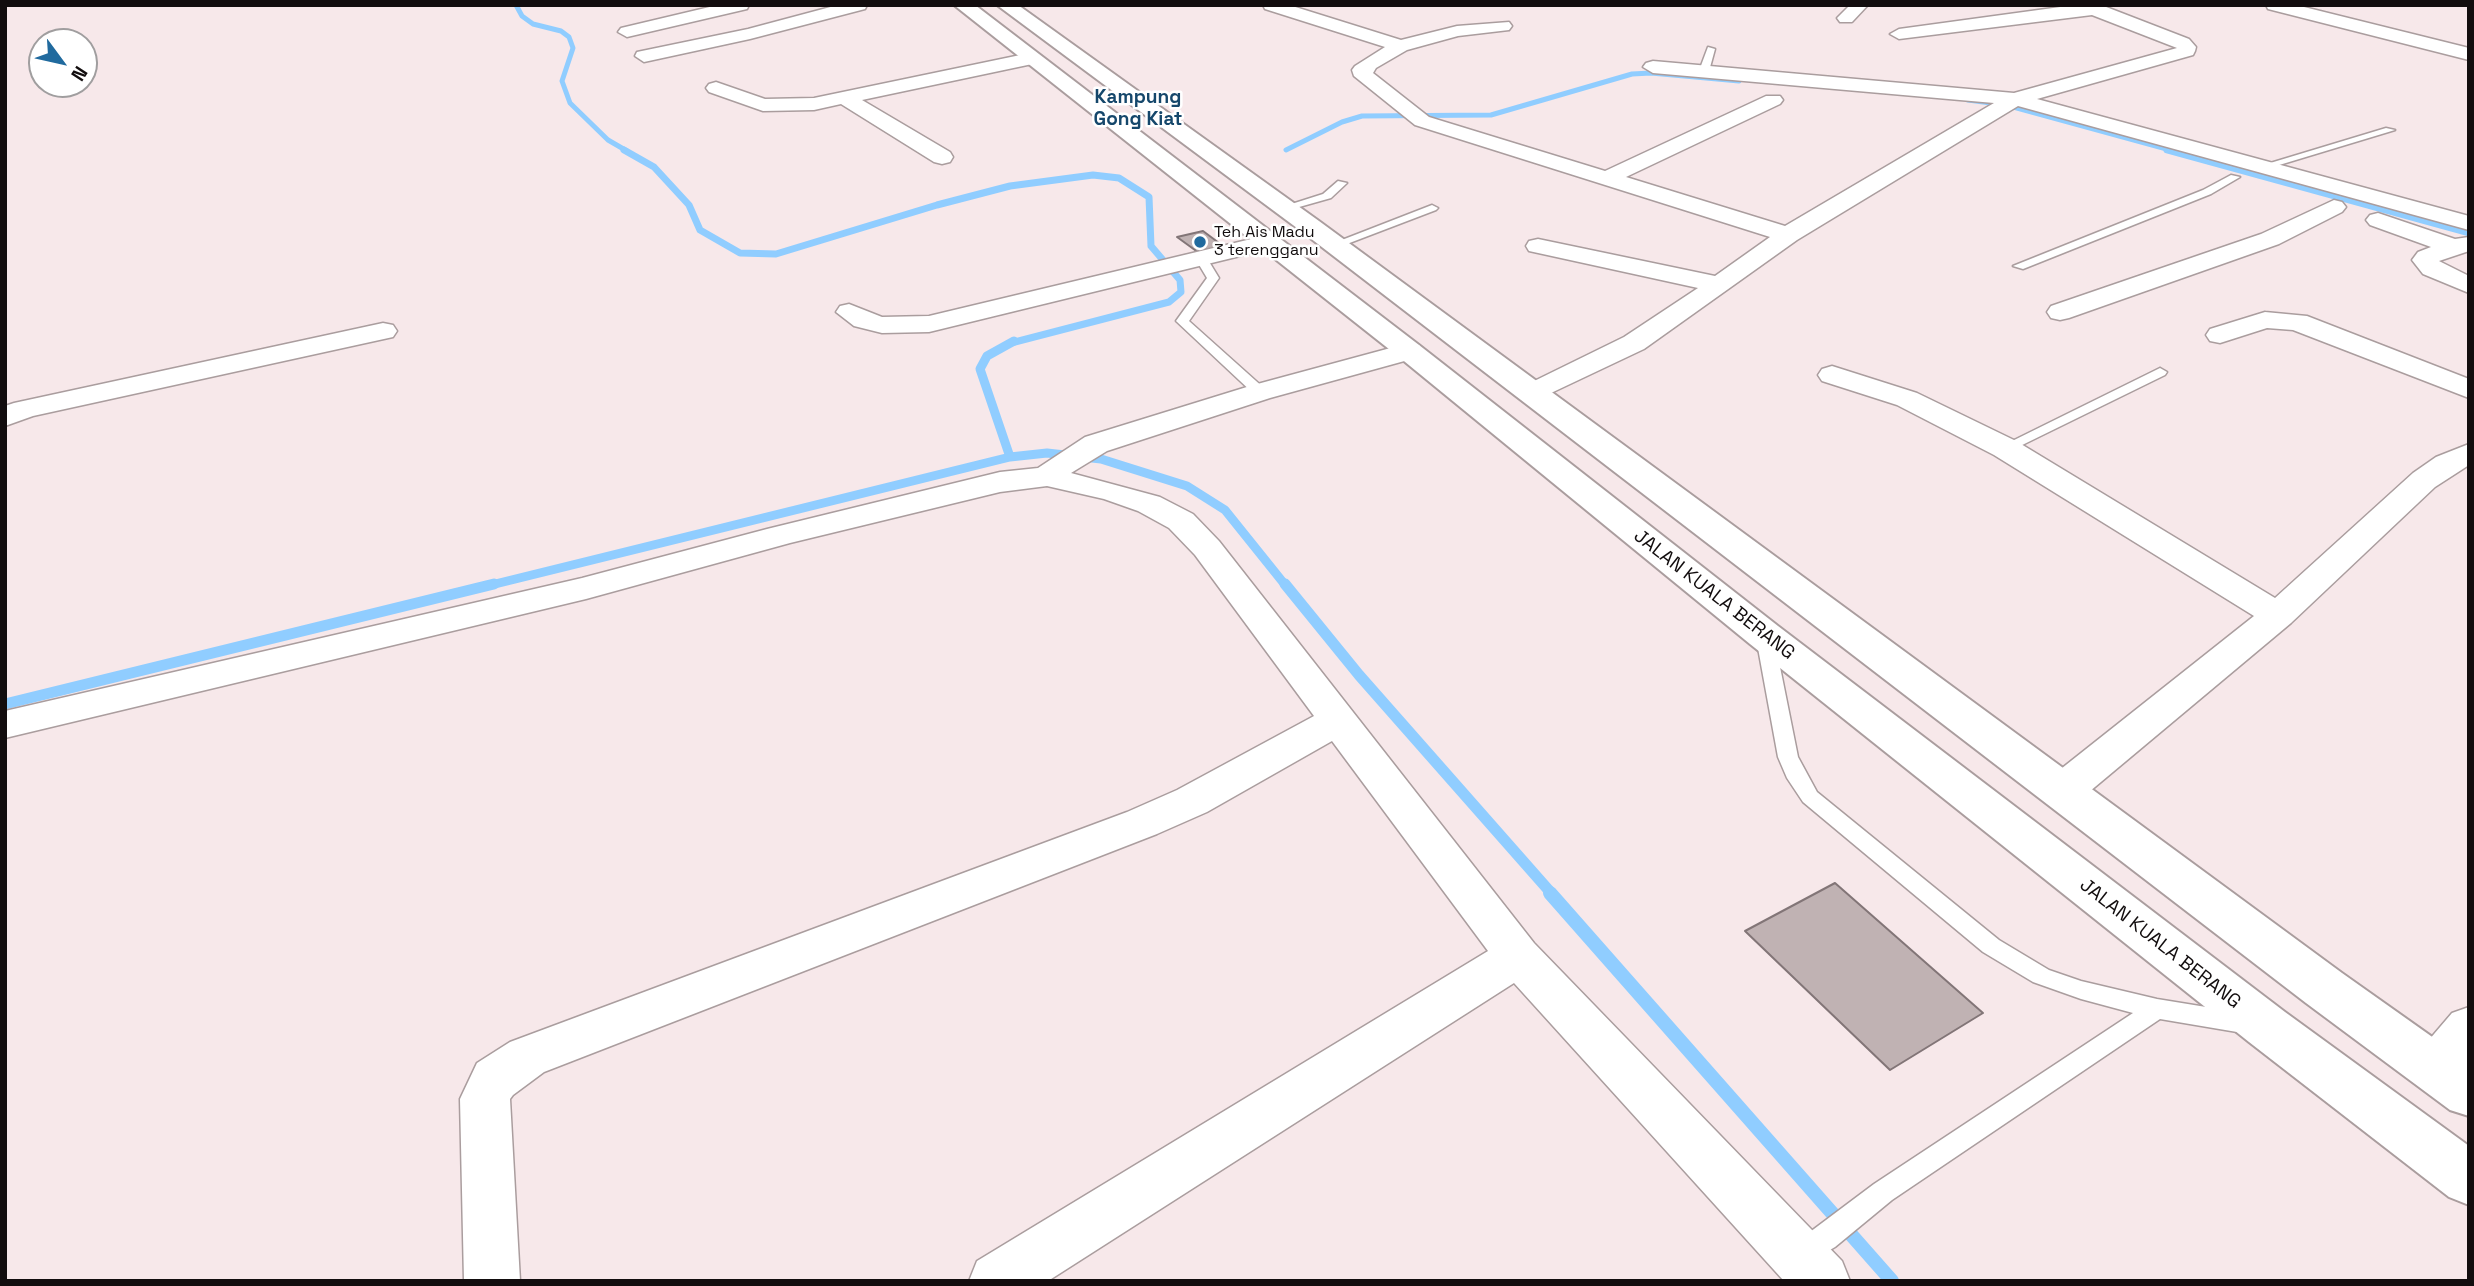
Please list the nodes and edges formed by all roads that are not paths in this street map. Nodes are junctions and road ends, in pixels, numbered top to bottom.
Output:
1 (741, 5) edge
2 (859, 5) edge
3 (963, 5) edge
4 (1006, 5) edge
5 (1271, 5) edge
6 (1860, 5) edge
7 (2274, 5) edge
8 (2089, 7) edge
9 (1846, 18) dead end
10 (1503, 26) dead end
11 (627, 32) dead end
12 (1899, 34) dead end
13 (1399, 46) junction
14 (1711, 49) dead end
15 (2469, 54) edge
16 (644, 56) dead end
17 (1030, 59) junction
18 (1653, 67) dead end
19 (1704, 71) junction
20 (716, 88) dead end
21 (844, 98) junction
22 (1773, 100) dead end
23 (2004, 104) junction
24 (2390, 130) dead end
25 (942, 157) dead end
26 (2262, 167) junction
27 (2235, 177) junction
28 (1607, 178) junction
29 (1342, 183) dead end
30 (2334, 207) junction
31 (1285, 208) junction
32 (1432, 208) dead end
33 (2469, 223) edge
34 (1788, 235) junction
35 (1268, 242) junction
36 (1335, 245) junction
37 (2461, 245) edge
38 (1538, 246) dead end
39 (1190, 261) junction
40 (2019, 266) dead end
41 (1720, 285) junction
42 (2469, 285) edge
43 (849, 312) dead end
44 (2060, 313) dead end
45 (383, 331) dead end
46 (2220, 335) dead end
47 (1409, 351) junction
48 (2160, 372) dead end
49 (1832, 375) dead end
50 (2469, 389) edge
51 (1260, 392) junction
52 (1532, 393) junction
53 (5, 417) edge
54 (2005, 449) junction
55 (2469, 453) edge
56 (1051, 473) junction
57 (2278, 615) junction
58 (1764, 635) junction
59 (1337, 721) junction
60 (5, 725) edge
61 (2062, 791) junction
62 (1518, 956) junction
63 (2157, 1009) junction
64 (2267, 1027) junction
65 (2469, 1028) edge
66 (2452, 1081) edge
67 (2469, 1179) edge
68 (1817, 1258) edge
69 (492, 1281) edge
70 (998, 1281) edge

1 - 11 street
2 - 16 street
3 - 17 highway, JALAN KUALA BERANG
4 - 31 highway
5 - 13 street
6 - 9 street
7 - 15 street
8 - 12 street
8 - 23 street
10 - 13 street
13 - 28 street
14 - 19 lane
17 - 21 street
17 - 35 highway, JALAN KUALA BERANG
18 - 19 street
19 - 23 street
20 - 21 street
21 - 25 street
22 - 28 street
23 - 26 street
23 - 27 street
23 - 34 street
24 - 26 lane
26 - 33 street
27 - 30 street
27 - 40 lane
28 - 34 street
29 - 31 lane
30 - 37 street
30 - 44 street
31 - 36 highway
32 - 36 lane
34 - 41 street
35 - 39 street
35 - 47 highway, JALAN KUALA BERANG
36 - 52 highway
37 - 42 street
38 - 41 street
39 - 43 street
39 - 51 lane
41 - 52 street
45 - 53 street
46 - 50 street
47 - 51 street
47 - 58 highway, JALAN KUALA BERANG
48 - 54 lane
49 - 54 street
51 - 56 street
52 - 61 highway
54 - 57 street
55 - 57 street
56 - 59 street
56 - 60 street
57 - 61 street
58 - 63 lane
58 - 64 highway, JALAN KUALA BERANG
59 - 62 street
59 - 69 street
61 - 66 highway
62 - 68 street
62 - 70 street
63 - 64 lane
63 - 68 lane
64 - 67 highway, JALAN KUALA BERANG
65 - 66 street

